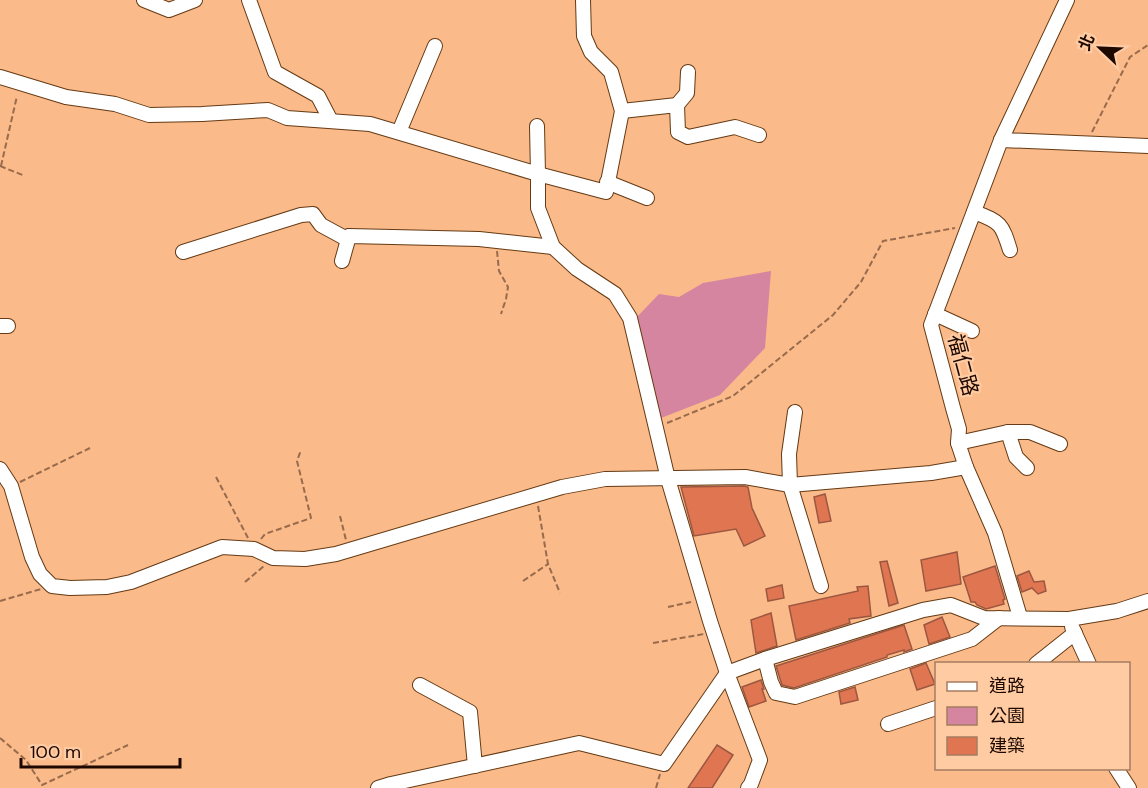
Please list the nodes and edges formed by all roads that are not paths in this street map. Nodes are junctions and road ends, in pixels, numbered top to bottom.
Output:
1 (144, 0) edge
2 (195, 0) edge
3 (249, 0) edge
4 (583, 0) edge
5 (1067, 0) edge
6 (435, 46) dead end
7 (688, 72) dead end
8 (0, 77) edge
9 (677, 105) junction
10 (622, 111) junction
11 (331, 121) junction
12 (537, 126) dead end
13 (399, 132) junction
14 (759, 135) dead end
15 (1001, 140) junction
16 (1148, 146) edge
17 (538, 174) junction
18 (607, 182) junction
19 (647, 198) dead end
20 (974, 212) junction
21 (349, 236) junction
22 (553, 247) junction
23 (1010, 250) dead end
24 (183, 252) dead end
25 (342, 261) dead end
26 (935, 314) junction
27 (972, 331) dead end
28 (795, 412) dead end
29 (1008, 432) junction
30 (958, 443) junction
31 (1060, 444) dead end
32 (966, 467) junction
33 (1027, 468) dead end
34 (0, 470) edge
35 (668, 479) junction
36 (790, 485) junction
37 (821, 586) dead end
38 (1148, 601) edge
39 (1020, 617) junction
40 (999, 618) junction
41 (1069, 619) junction
42 (1075, 633) junction
43 (765, 659) junction
44 (1037, 662) edge
45 (1089, 662) edge
46 (727, 673) junction
47 (420, 685) dead end
48 (935, 708) edge
49 (888, 724) dead end
50 (475, 766) junction
51 (1117, 770) edge
52 (378, 788) edge
53 (748, 788) edge
54 (1129, 788) edge

1 - 2 street
3 - 11 street
4 - 10 street
5 - 15 street, 福仁路
6 - 13 street
7 - 9 street
8 - 11 street
9 - 10 street
9 - 14 street
10 - 18 street
11 - 13 street
12 - 17 street
13 - 17 street
15 - 16 street
15 - 20 street, 福仁路
17 - 18 street
17 - 22 street
18 - 19 street
20 - 23 street
20 - 26 street, 福仁路
21 - 22 street
21 - 24 street
21 - 25 street
22 - 35 street
26 - 27 street
26 - 30 street, 福仁路
28 - 36 street
29 - 30 street
29 - 31 street
29 - 33 street
30 - 32 street, 福仁路
32 - 36 street
32 - 39 street, 福仁路
34 - 35 street
35 - 36 street
35 - 46 street
36 - 37 street
38 - 41 street
39 - 40 street
39 - 41 street
40 - 43 street
40 - 43 street
41 - 42 street
42 - 44 street
42 - 45 street
43 - 46 street
46 - 50 street
46 - 53 street
47 - 50 street
48 - 49 street
50 - 52 street
51 - 54 street

